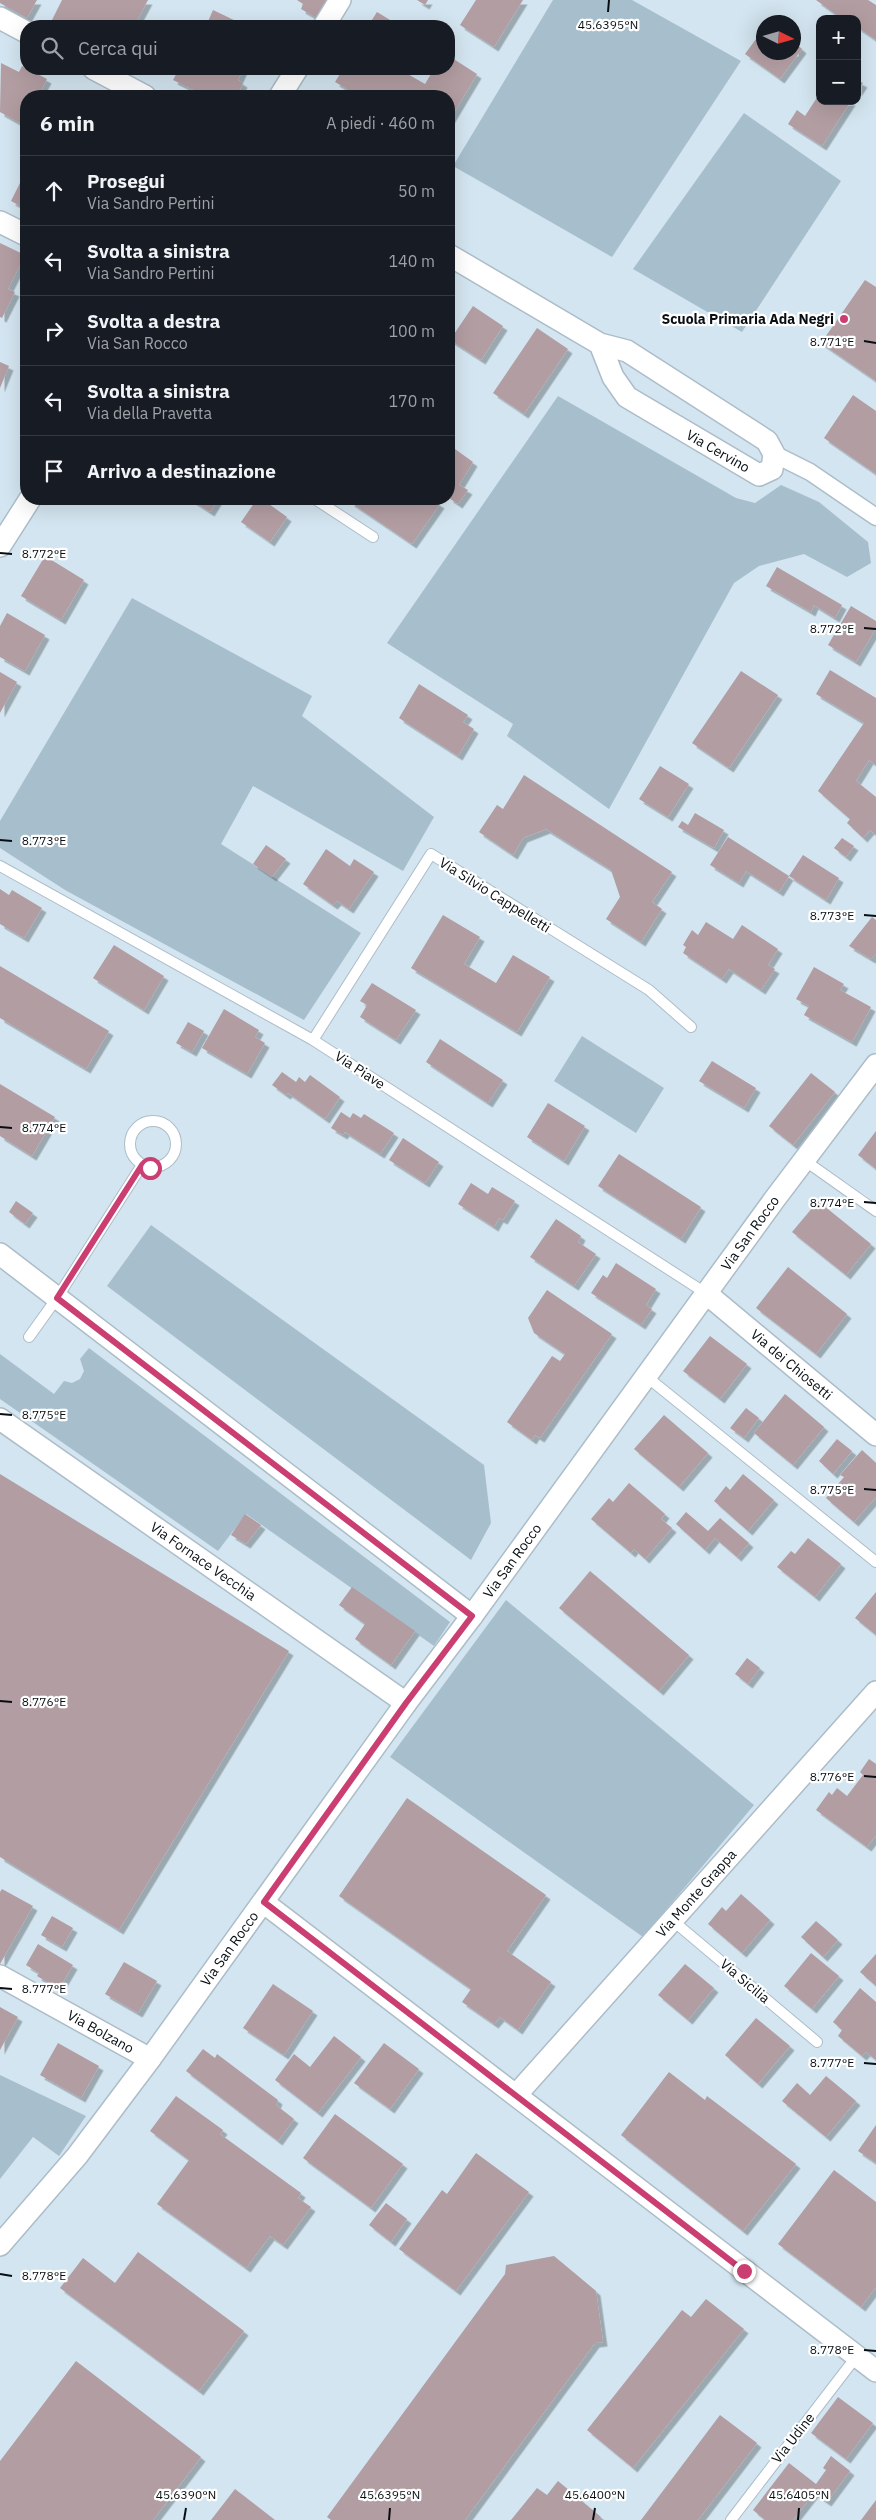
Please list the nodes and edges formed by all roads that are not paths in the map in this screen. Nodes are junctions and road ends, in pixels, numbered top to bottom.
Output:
1 (340, 0) edge
2 (0, 18) edge
3 (328, 20) edge
4 (20, 29) edge
5 (105, 75) edge
6 (294, 75) edge
7 (134, 90) edge
8 (284, 90) edge
9 (0, 222) edge
10 (20, 233) edge
11 (455, 259) edge
12 (600, 344) junction
13 (774, 454) junction
14 (26, 505) edge
15 (323, 505) edge
16 (876, 517) edge
17 (373, 537) dead end
18 (0, 546) edge
19 (0, 866) edge
20 (691, 1027) dead end
21 (313, 1040) junction
22 (876, 1065) edge
23 (804, 1160) junction
24 (142, 1165) junction
25 (876, 1211) edge
26 (0, 1254) edge
27 (707, 1294) junction
28 (57, 1298) junction
29 (29, 1337) dead end
30 (647, 1377) junction
31 (0, 1419) edge
32 (876, 1434) edge
33 (876, 1562) edge
34 (472, 1616) junction
35 (876, 1692) edge
36 (406, 1703) junction
37 (264, 1902) junction
38 (672, 1920) junction
39 (0, 1976) edge
40 (817, 2042) dead end
41 (150, 2059) junction
42 (517, 2094) junction
43 (0, 2245) edge
44 (856, 2357) junction
45 (876, 2371) edge
46 (731, 2520) edge

1 - 3 street
2 - 4 street
5 - 7 street
6 - 8 street
9 - 10 street
11 - 12 street
12 - 13 street
12 - 13 street, Via Cervino
13 - 16 street
14 - 18 street
15 - 17 lane
19 - 21 lane, Via Piave
20 - 21 lane, Via Silvio Cappelletti
21 - 27 lane, Via Piave
22 - 23 street, Via San Rocco
23 - 25 lane
23 - 27 street, Via San Rocco
24 - 24 lane
24 - 28 lane
26 - 28 street
27 - 30 street, Via San Rocco
27 - 32 street, Via dei Chiosetti
28 - 29 lane
28 - 34 street
30 - 33 lane
30 - 34 street, Via San Rocco
31 - 36 street, Via Fornace Vecchia
34 - 36 street, Via San Rocco
35 - 38 street, Via Monte Grappa
36 - 37 street, Via San Rocco
37 - 41 street, Via San Rocco
37 - 42 street
38 - 40 lane, Via Sicilia
38 - 42 street, Via Monte Grappa
39 - 41 street, Via Bolzano
41 - 43 street, Via San Rocco
42 - 44 street
44 - 45 street
44 - 46 lane, Via Udine

